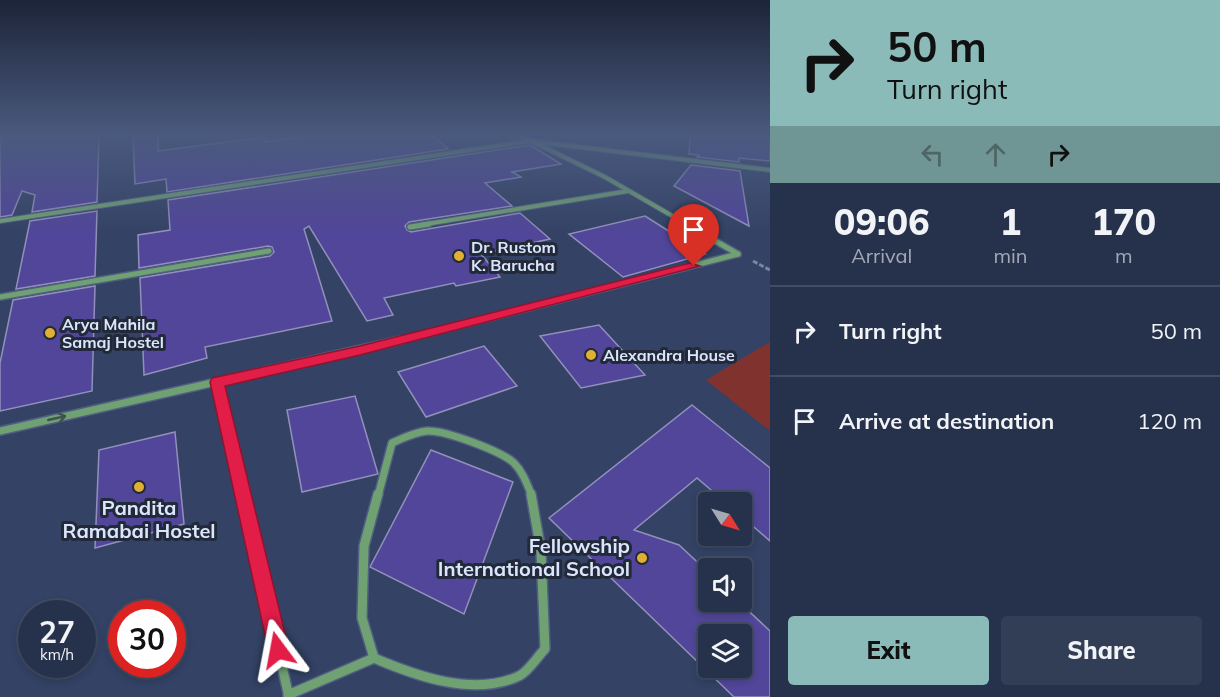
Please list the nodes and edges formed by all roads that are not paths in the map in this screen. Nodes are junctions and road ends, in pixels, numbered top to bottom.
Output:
1 (348, 169) edge
2 (584, 169) edge
3 (628, 191) junction
4 (0, 221) edge
5 (410, 227) dead end
6 (269, 251) dead end
7 (0, 297) edge
8 (217, 382) junction
9 (0, 431) edge
10 (374, 658) junction
11 (289, 696) edge

1 - 4 street
2 - 3 street
3 - 5 street
3 - 8 street
6 - 7 street
9 -> 8 street
8 - 11 street
10 - 10 street
10 - 11 street

